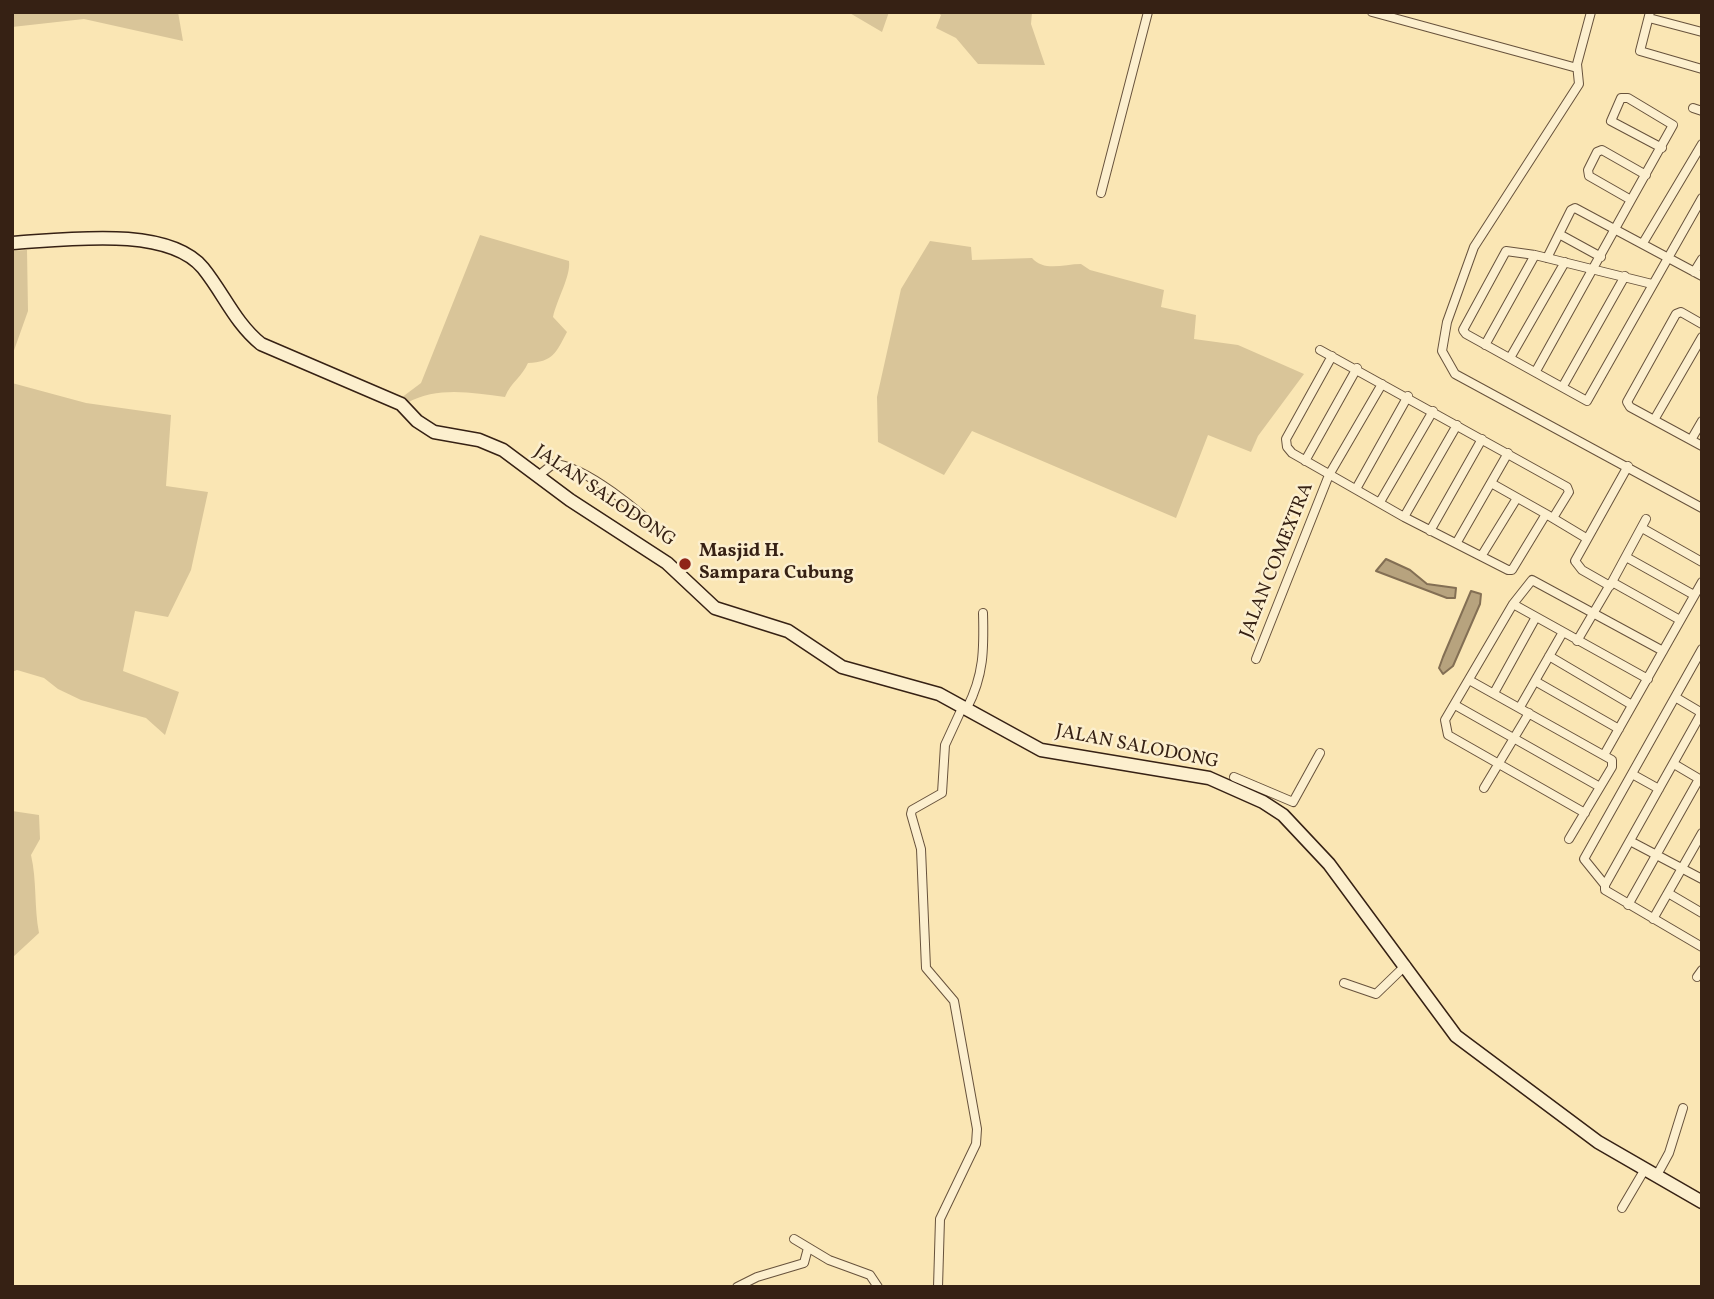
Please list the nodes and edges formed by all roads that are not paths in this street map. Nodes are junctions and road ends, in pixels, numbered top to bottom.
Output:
1 (1147, 12) edge
2 (1372, 12) edge
3 (1591, 12) edge
4 (1649, 15) edge
5 (1702, 32) edge
6 (1577, 68) junction
7 (1702, 69) edge
8 (1702, 144) edge
9 (1662, 148) junction
10 (1646, 175) junction
11 (1101, 194) dead end
12 (1702, 198) edge
13 (1631, 200) junction
14 (1617, 229) junction
15 (1559, 233) junction
16 (12, 243) edge
17 (1643, 243) junction
18 (1535, 255) junction
19 (1668, 256) junction
20 (1601, 257) junction
21 (1547, 258) junction
22 (1702, 259) edge
23 (1565, 262) junction
24 (1594, 270) junction
25 (1698, 274) edge
26 (1625, 276) junction
27 (1652, 284) junction
28 (1702, 324) edge
29 (1702, 337) edge
30 (1485, 345) junction
31 (1320, 350) dead end
32 (1332, 356) junction
33 (1510, 358) junction
34 (1357, 368) junction
35 (1536, 371) junction
36 (1382, 384) junction
37 (1563, 386) junction
38 (1408, 396) junction
39 (1433, 411) junction
40 (1654, 420) junction
41 (1702, 421) edge
42 (1457, 425) junction
43 (1482, 439) junction
44 (1691, 440) junction
45 (1702, 446) edge
46 (1508, 453) junction
47 (1305, 461) junction
48 (1628, 466) junction
49 (1329, 475) junction
50 (538, 476) junction
51 (1491, 483) junction
52 (1356, 489) junction
53 (1517, 498) junction
54 (1380, 502) junction
55 (1702, 508) edge
56 (1550, 516) junction
57 (1404, 517) junction
58 (1646, 519) dead end
59 (1642, 528) junction
60 (1430, 531) junction
61 (664, 536) dead end
62 (1586, 538) junction
63 (1457, 542) junction
64 (1482, 555) junction
65 (1626, 557) junction
66 (1702, 562) edge
67 (1702, 582) edge
68 (1611, 584) junction
69 (1695, 595) junction
70 (1513, 604) junction
71 (983, 613) dead end
72 (1594, 613) junction
73 (1536, 617) junction
74 (1680, 620) junction
75 (1563, 632) junction
76 (1577, 640) junction
77 (1702, 649) edge
78 (1663, 651) junction
79 (1549, 656) junction
80 (1256, 659) dead end
81 (1647, 679) junction
82 (1469, 680) junction
83 (1535, 681) junction
84 (1494, 693) junction
85 (1675, 697) junction
86 (1455, 705) junction
87 (1632, 705) junction
88 (965, 707) junction
89 (1520, 707) junction
90 (1702, 712) edge
91 (1529, 713) junction
92 (1619, 729) junction
93 (1514, 739) junction
94 (1321, 753) dead end
95 (1604, 755) junction
96 (1500, 764) junction
97 (1674, 764) junction
98 (1632, 774) junction
99 (1234, 777) dead end
100 (1700, 780) edge
101 (1600, 787) junction
102 (1483, 788) dead end
103 (1659, 789) junction
104 (1586, 813) junction
105 (1702, 833) edge
106 (1569, 839) dead end
107 (1630, 841) junction
108 (1699, 847) edge
109 (1656, 856) junction
110 (1682, 868) junction
111 (1702, 879) edge
112 (1605, 885) junction
113 (1668, 893) junction
114 (1628, 905) junction
115 (1702, 913) edge
116 (1653, 919) junction
117 (1702, 947) edge
118 (1406, 965) junction
119 (1344, 983) dead end
120 (1683, 1108) dead end
121 (1651, 1172) junction
122 (1702, 1202) edge
123 (1622, 1208) dead end
124 (794, 1239) dead end
125 (808, 1248) junction
126 (737, 1287) edge
127 (878, 1287) edge
128 (938, 1287) edge

1 - 11 street
2 - 6 street
3 - 6 street
4 - 5 street
4 - 7 street
6 - 48 street
8 - 17 street
9 - 9 street
9 - 10 street
10 - 13 street
10 - 13 street
12 - 19 street
13 - 14 street
14 - 15 street
14 - 17 street
14 - 20 street
15 - 20 street
15 - 21 street
16 - 50 street, JALAN SALODONG
17 - 19 street
18 - 21 street
18 - 30 street
18 - 30 street
19 - 25 street
19 - 27 street
20 - 24 street
21 - 23 street
22 - 25 street
23 - 24 street
23 - 33 street
24 - 26 street
24 - 35 street
26 - 27 street
26 - 37 street
27 - 37 street
28 - 40 street
29 - 40 street
30 - 33 street
31 - 32 street
32 - 34 street
32 - 47 street
33 - 35 street
34 - 36 street
34 - 47 street
35 - 37 street
36 - 38 street
36 - 49 street, JALAN COMEXTRA
38 - 39 street
38 - 52 street
39 - 42 street
39 - 54 street
40 - 44 street
41 - 44 street
42 - 43 street
42 - 57 street
43 - 46 street
43 - 60 street
44 - 45 street
46 - 51 street
46 - 56 street
47 - 49 street
48 - 55 street
48 - 62 street
49 - 52 street
49 - 80 street, JALAN COMEXTRA
50 - 61 street
50 - 88 street, JALAN SALODONG
51 - 53 street
51 - 63 street
52 - 54 street
53 - 56 street
53 - 64 street
54 - 57 street
56 - 62 street
56 - 64 street
57 - 60 street
58 - 59 street
59 - 65 street
59 - 66 street
60 - 63 street
62 - 68 street
63 - 64 street
65 - 68 street
65 - 69 street
67 - 69 street
68 - 72 street
68 - 74 street
69 - 74 street
70 - 72 street
70 - 73 street
70 - 82 street
71 - 88 street
72 - 76 street
72 - 78 street
73 - 75 street
73 - 84 street
74 - 78 street
75 - 76 street
75 - 79 street
76 - 81 street
77 - 85 street
78 - 81 street
79 - 83 street
79 - 87 street
81 - 87 street
82 - 84 street
82 - 86 street
83 - 89 street
83 - 92 street
84 - 89 street
85 - 90 street
85 - 98 street
86 - 93 street
86 - 96 street
87 - 92 street
88 - 118 street, JALAN SALODONG
88 - 128 street
89 - 91 street
90 - 97 street
91 - 93 street
91 - 95 street
92 - 95 street
93 - 96 street
93 - 101 street
94 - 99 street
95 - 101 street
96 - 102 street
96 - 104 street
97 - 100 street
97 - 103 street
98 - 103 street
98 - 112 street
100 - 109 street
101 - 104 street
103 - 107 street
104 - 106 street
105 - 108 street
107 - 109 street
107 - 112 street
108 - 110 street
109 - 110 street
109 - 114 street
110 - 111 street
110 - 113 street
112 - 114 street
113 - 115 street
113 - 116 street
114 - 116 street
116 - 117 street
118 - 119 street
118 - 121 street, JALAN SALODONG
120 - 121 street
121 - 122 street, JALAN SALODONG
121 - 123 street
124 - 125 street
125 - 126 street
125 - 127 street

